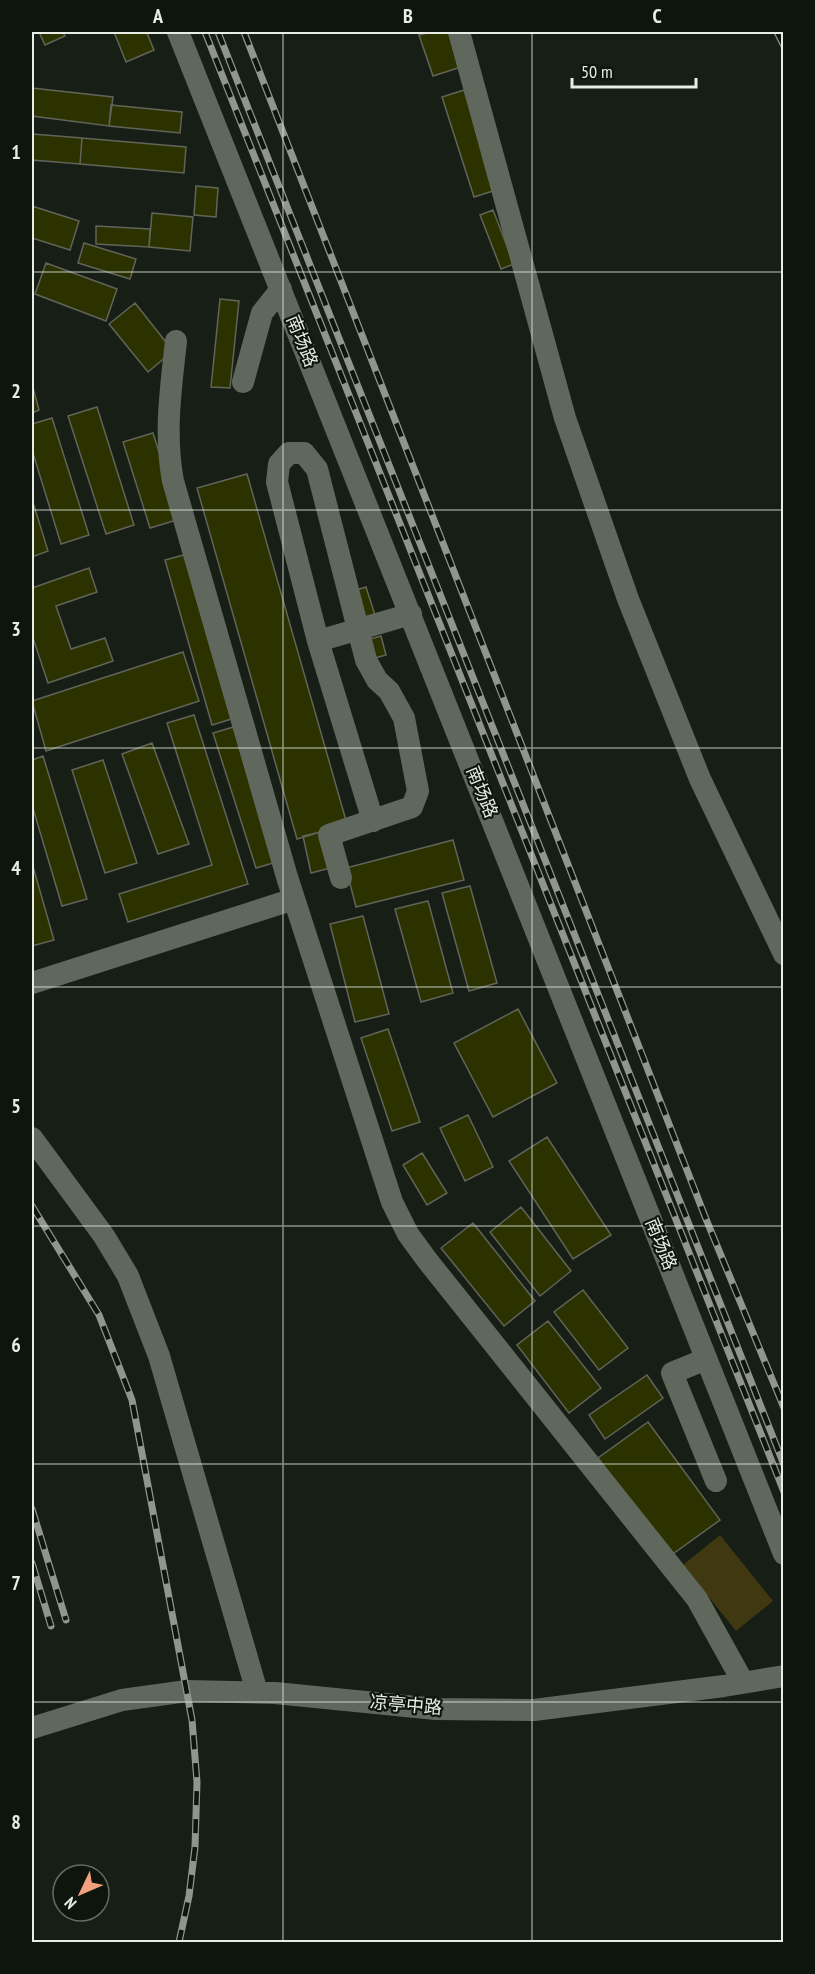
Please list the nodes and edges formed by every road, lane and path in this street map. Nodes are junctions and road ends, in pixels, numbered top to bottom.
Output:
1 (178, 32) edge
2 (459, 32) edge
3 (281, 289) junction
4 (176, 341) dead end
5 (243, 382) dead end
6 (411, 614) junction
7 (356, 630) junction
8 (318, 641) junction
9 (372, 820) junction
10 (341, 878) dead end
11 (294, 899) junction
12 (783, 954) edge
13 (32, 983) edge
14 (32, 1138) edge
15 (706, 1359) junction
16 (716, 1481) dead end
17 (783, 1554) edge
18 (783, 1676) edge
19 (743, 1682) junction
20 (257, 1692) junction
21 (32, 1728) edge

1 - 3 street, 南场路
2 - 12 street
3 - 5 street
3 - 6 street, 南场路
4 - 11 street
6 - 7 street
6 - 15 street, 南场路
7 - 8 street
7 - 8 street
7 - 9 street
8 - 9 street
9 - 10 street
11 - 13 street
11 - 19 street
14 - 20 street
15 - 16 street
15 - 17 street, 南场路
18 - 19 street, 凉亭中路
19 - 20 street, 凉亭中路
20 - 21 street, 凉亭中路

